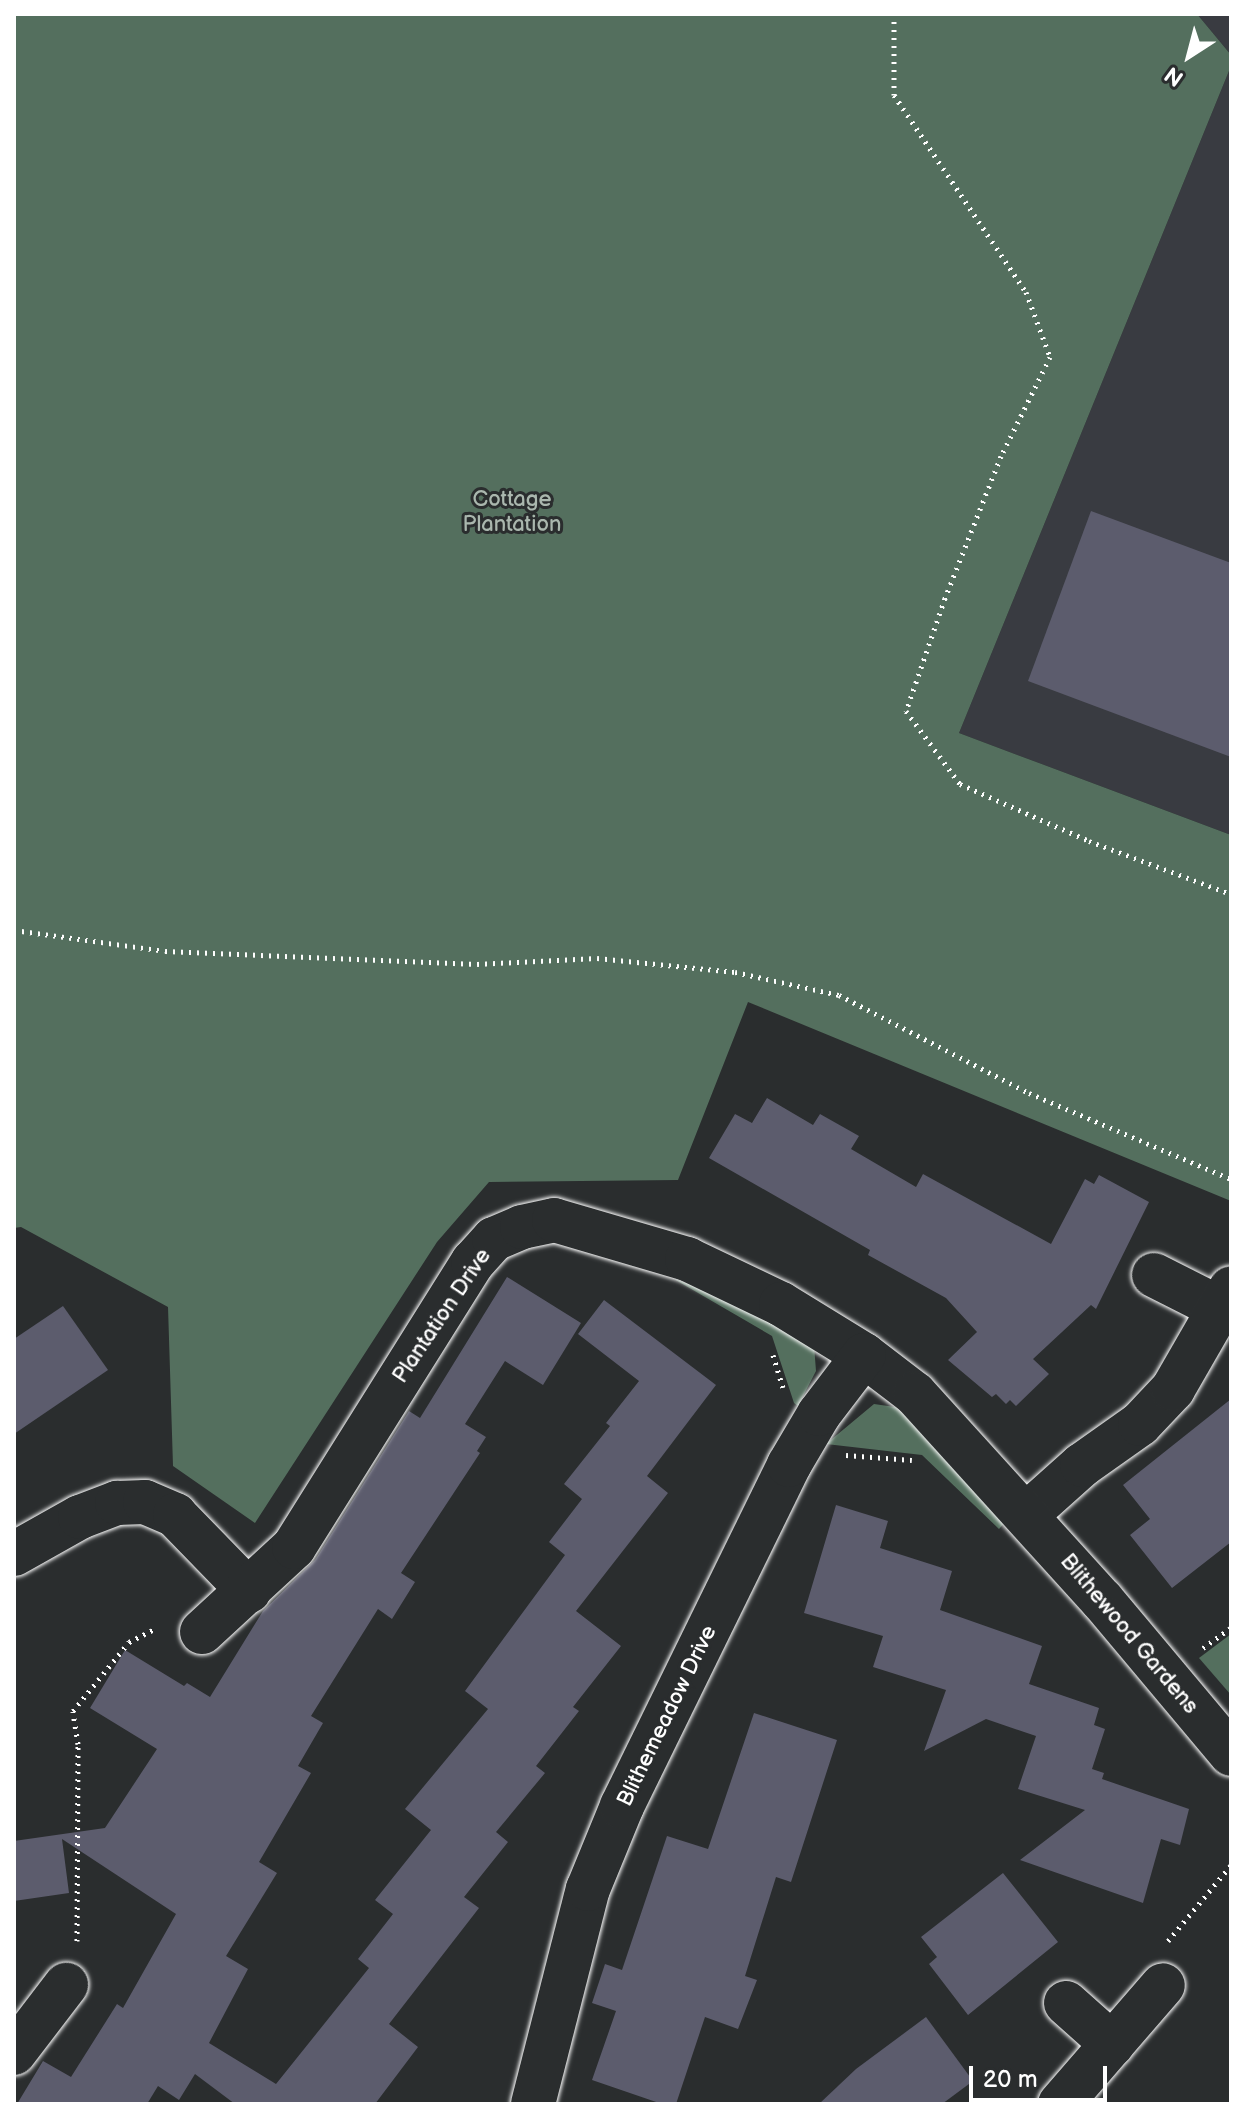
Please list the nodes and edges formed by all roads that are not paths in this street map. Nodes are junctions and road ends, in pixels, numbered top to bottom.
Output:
1 (1154, 1275) dead end
2 (1225, 1298) edge
3 (864, 1355) junction
4 (1026, 1515) junction
5 (14, 1554) edge
6 (249, 1591) junction
7 (202, 1632) road end
8 (1231, 1754) edge
9 (66, 1985) road end
10 (1163, 1985) road end
11 (1066, 2003) dead end
12 (1112, 2044) junction
13 (14, 2053) edge
14 (533, 2104) edge
15 (1060, 2104) edge

1 - 2 street
2 - 4 street
3 - 4 street, Blithewood Gardens
3 - 6 street, Plantation Drive
3 - 14 street, Blithemeadow Drive
4 - 8 street, Blithewood Gardens
5 - 6 street
6 - 7 street, Plantation Drive
9 - 13 street
10 - 12 street
11 - 12 street
12 - 15 street

